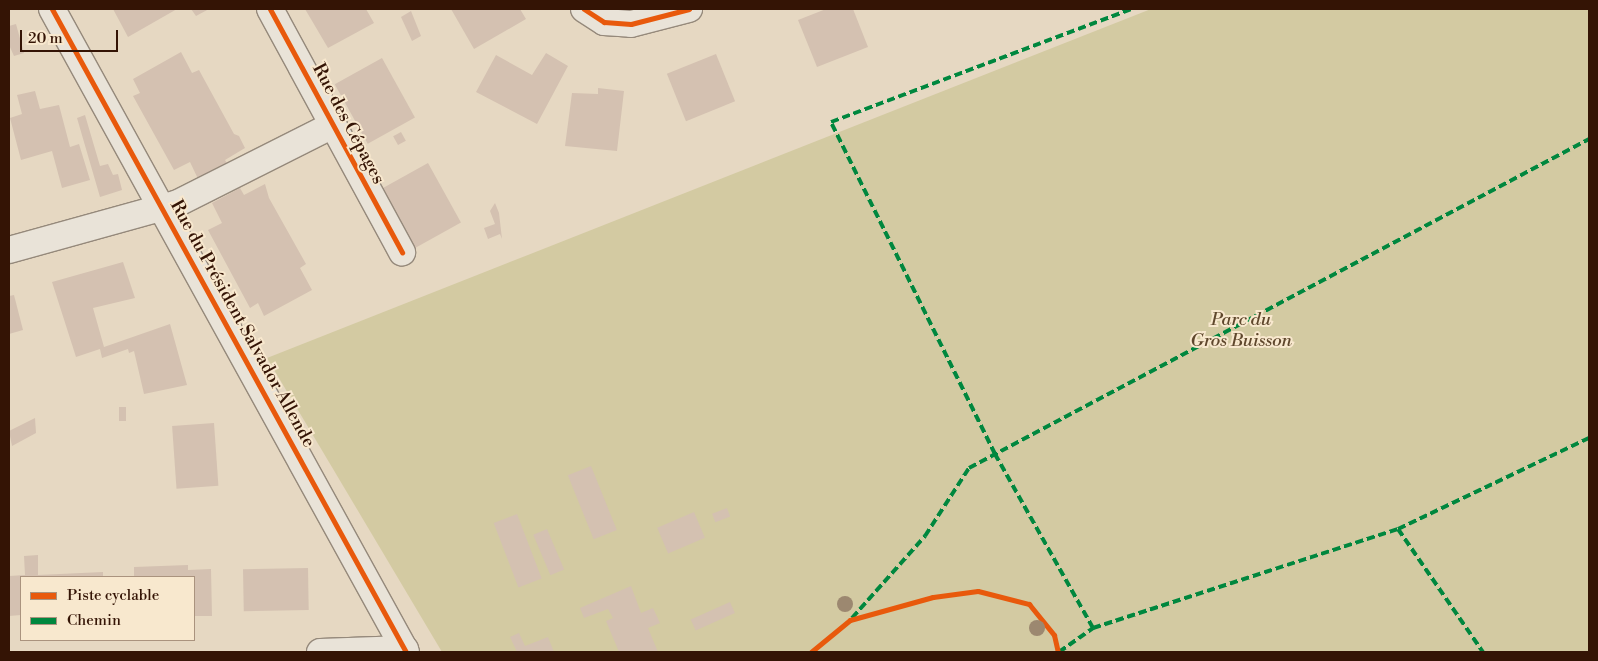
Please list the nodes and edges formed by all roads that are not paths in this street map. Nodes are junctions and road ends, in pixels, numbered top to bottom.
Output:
1 (52, 9) edge
2 (270, 9) edge
3 (584, 9) edge
4 (690, 9) edge
5 (333, 125) junction
6 (162, 206) junction
7 (9, 250) edge
8 (402, 252) dead end
9 (405, 651) edge
10 (320, 652) edge

1 - 6 street, Rue du Président Salvador Allende
2 - 5 street, Rue des Cépages
3 - 4 street
5 - 6 street, Rue des Cépages
5 - 8 street, Rue des Cépages
6 - 7 street, Rue des Cépages
6 - 9 street, Rue du Président Salvador Allende
9 - 10 street

